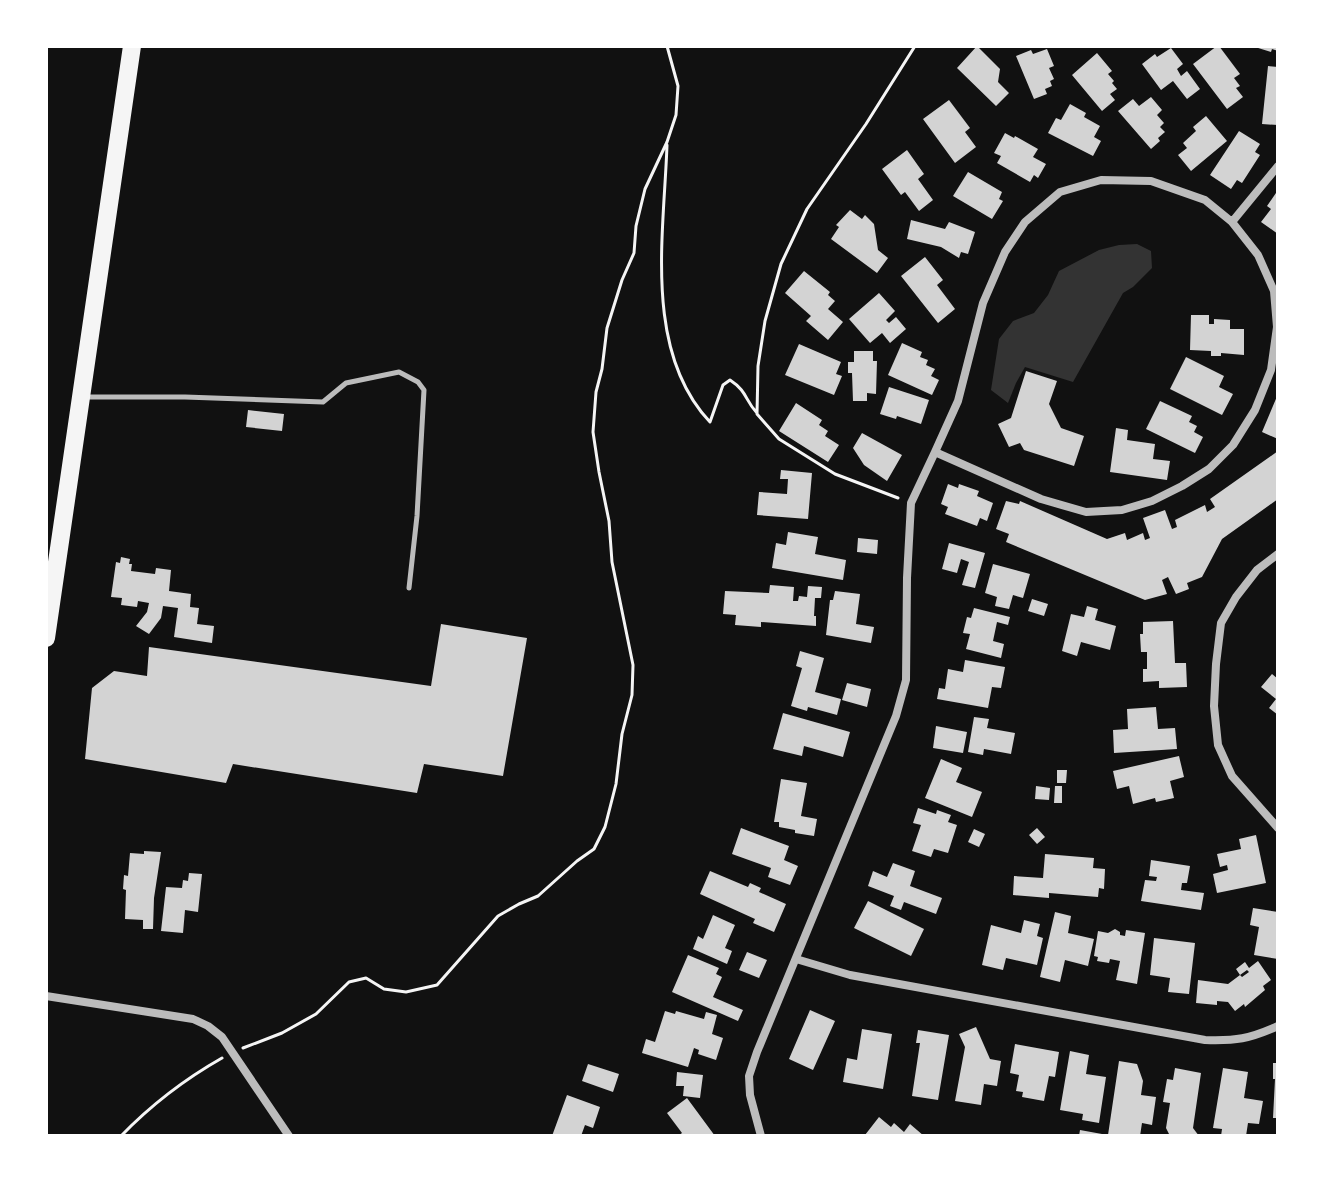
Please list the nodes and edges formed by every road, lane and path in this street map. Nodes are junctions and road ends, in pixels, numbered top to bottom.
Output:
1 (132, 46) edge
2 (667, 46) edge
3 (915, 46) edge
4 (667, 142) junction
5 (1278, 166) edge
6 (1232, 222) junction
7 (1276, 291) edge
8 (1274, 372) edge
9 (81, 397) junction
10 (757, 414) junction
11 (935, 452) junction
12 (911, 503) junction
13 (1278, 554) edge
14 (409, 588) dead end
15 (46, 638) edge
16 (1278, 828) edge
17 (796, 959) junction
18 (46, 996) edge
19 (1278, 1026) edge
20 (233, 1051) junction
21 (121, 1136) edge
22 (289, 1136) edge
23 (761, 1136) edge

1 - 9 highway
2 - 4 path
3 - 10 path
4 - 10 path
4 - 20 path
5 - 6 street
6 - 7 street
6 - 11 street
7 - 8 street
8 - 11 street
9 - 14 lane
9 - 15 highway
10 - 12 path
11 - 12 street
12 - 17 street
13 - 16 street
17 - 19 street
17 - 23 street
18 - 20 street
20 - 21 path
20 - 22 street

